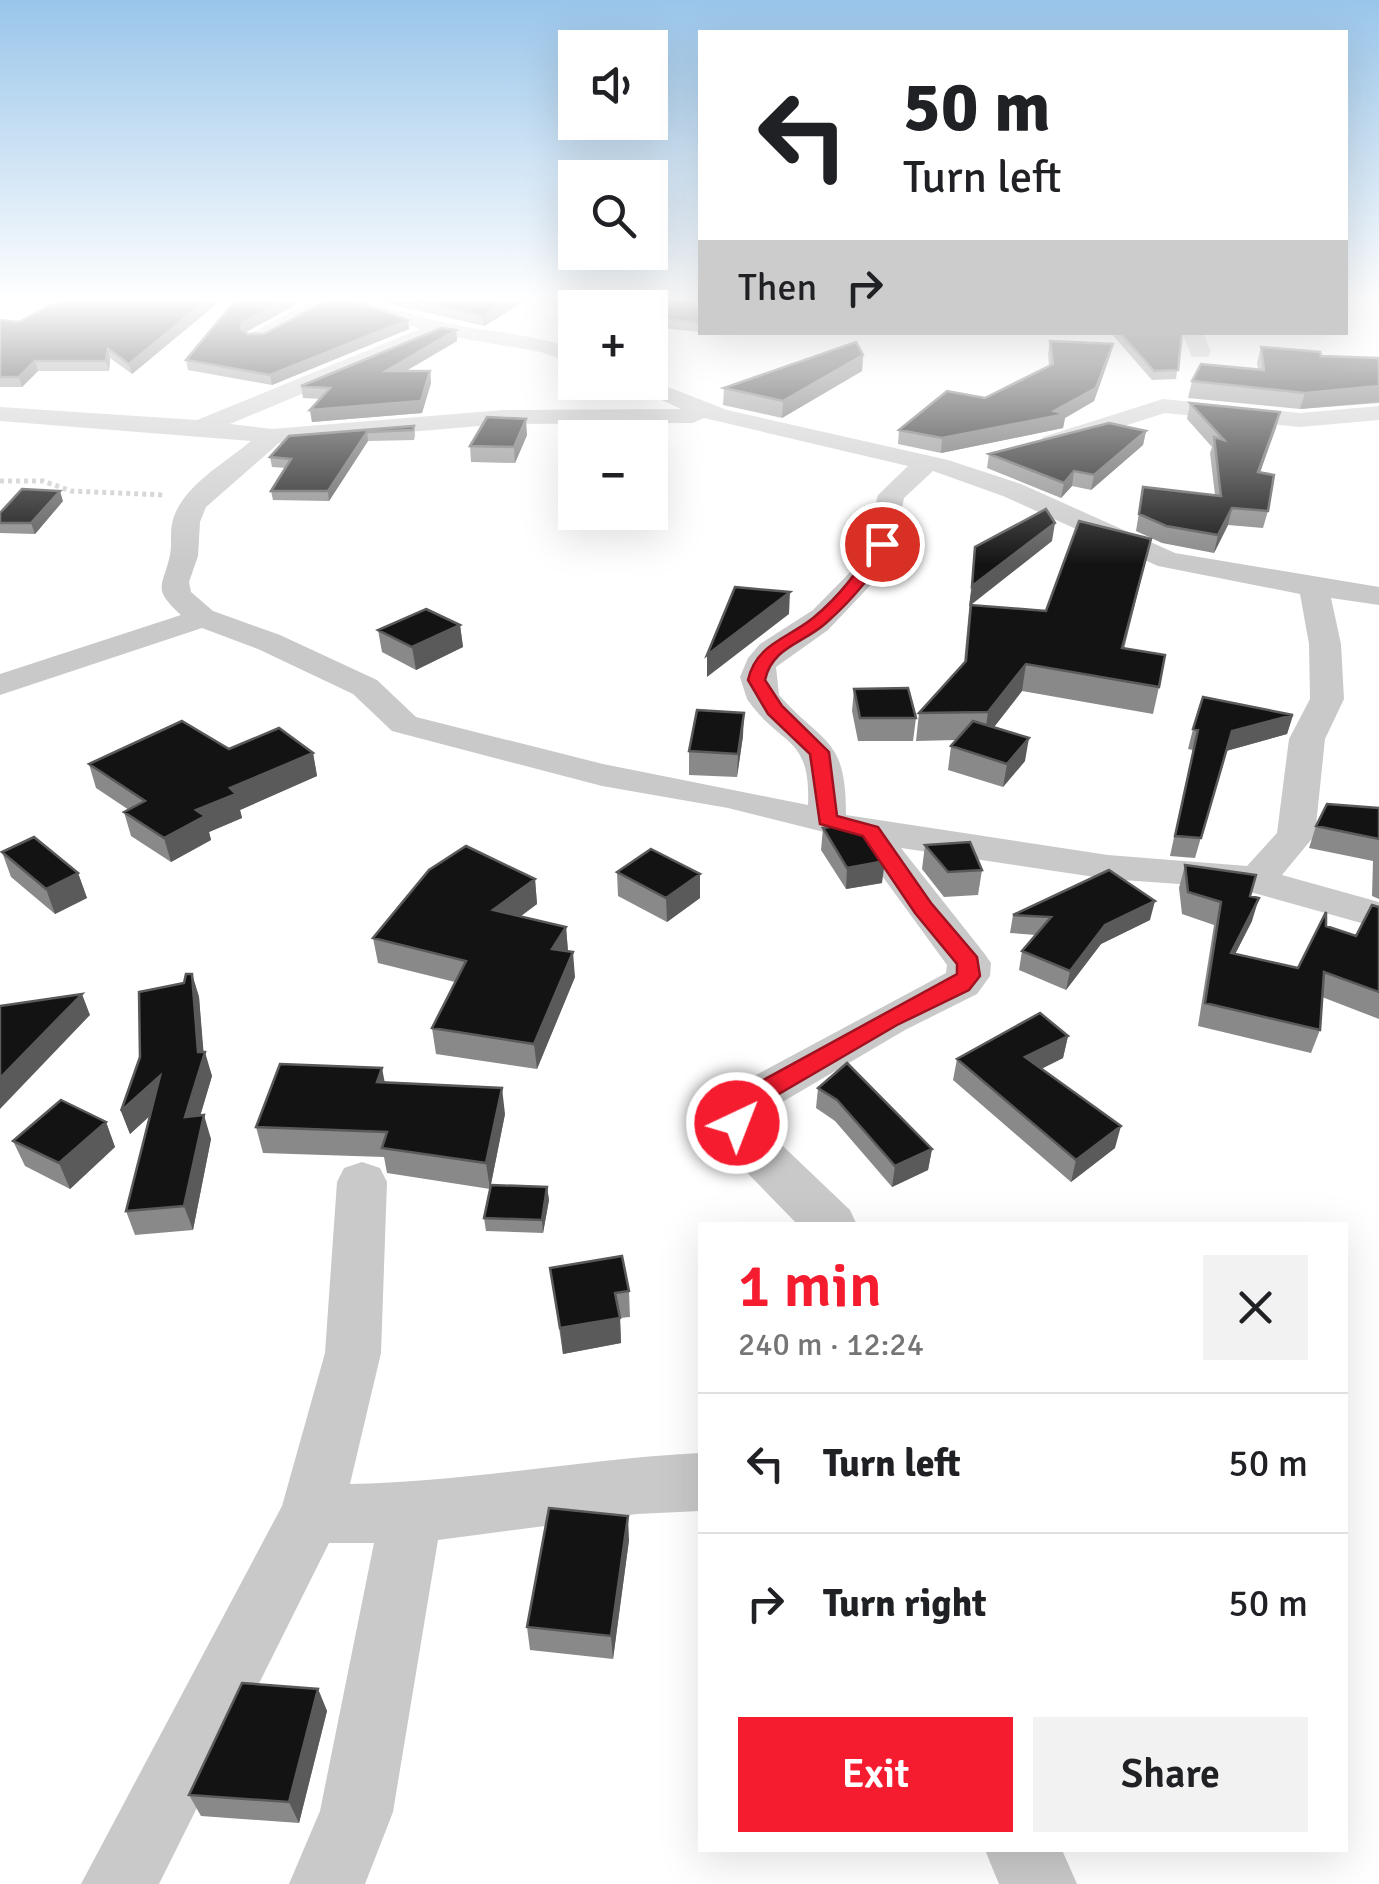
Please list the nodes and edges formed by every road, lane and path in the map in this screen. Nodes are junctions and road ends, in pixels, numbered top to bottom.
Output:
1 (294, 389) edge
2 (668, 395) edge
3 (1379, 413) edge
4 (0, 414) edge
5 (720, 416) junction
6 (201, 428) junction
7 (272, 436) junction
8 (1035, 445) edge
9 (980, 456) dead end
10 (933, 464) junction
11 (0, 481) edge
12 (194, 503) junction
13 (1314, 588) junction
14 (1379, 596) edge
15 (202, 618) junction
16 (0, 686) edge
17 (849, 826) junction
18 (1256, 880) junction
19 (1379, 915) edge
20 (362, 1182) dead end
21 (829, 1222) edge
22 (698, 1482) edge
23 (412, 1512) junction
24 (311, 1514) junction
25 (1023, 1852) edge
26 (119, 1884) edge
27 (327, 1884) edge
28 (1039, 1884) edge

1 - 6 street
2 - 5 street
3 - 8 street
4 - 6 street
5 - 7 street
5 - 10 street
6 - 7 street
7 - 12 street
9 - 10 street
10 - 13 street
10 - 17 street
11 - 12 path
12 - 15 street
13 - 14 street
13 - 18 street
15 - 16 street
15 - 17 street
17 - 18 street
17 - 21 street
18 - 19 street
20 - 24 street
22 - 23 street
23 - 24 street
23 - 27 street
24 - 26 street
25 - 28 street

